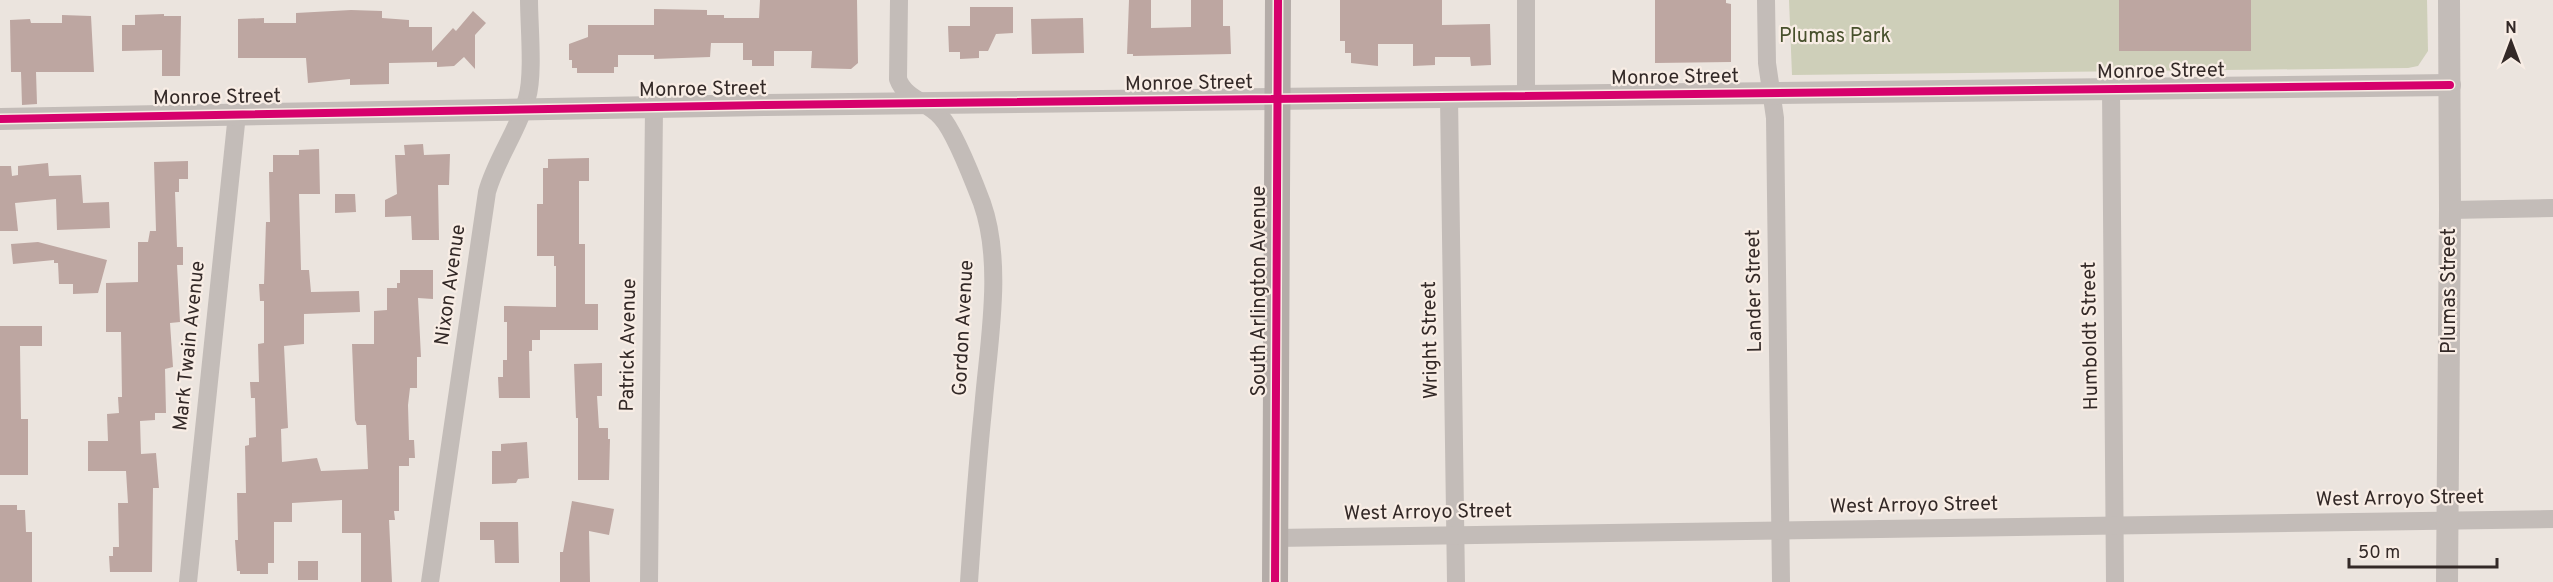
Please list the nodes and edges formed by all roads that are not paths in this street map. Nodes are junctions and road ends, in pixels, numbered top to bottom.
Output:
1 (529, 0) edge
2 (898, 0) edge
3 (1278, 0) edge
4 (1526, 0) edge
5 (1766, 0) edge
6 (2449, 0) edge
7 (2450, 85) junction
8 (2111, 89) junction
9 (1772, 93) junction
10 (1526, 96) junction
11 (1449, 97) junction
12 (1277, 100) junction
13 (926, 104) junction
14 (654, 108) junction
15 (523, 109) junction
16 (237, 114) junction
17 (0, 118) edge
18 (2553, 208) edge
19 (2450, 210) junction
20 (2553, 519) edge
21 (2448, 520) junction
22 (2115, 526) junction
23 (1781, 530) junction
24 (1456, 536) junction
25 (1275, 538) junction
26 (188, 582) edge
27 (430, 582) edge
28 (649, 582) edge
29 (969, 582) edge
30 (1275, 582) edge
31 (1456, 582) edge
32 (1781, 582) edge
33 (2115, 582) edge
34 (2447, 582) edge

1 - 15 street, Nixon Avenue
2 - 13 street, Gordon Avenue
3 - 12 main road, South Arlington Avenue
4 - 10 street
5 - 9 street, Lander Street
6 - 7 street, Plumas Street
7 - 8 street, Monroe Street
7 - 19 street, Plumas Street
8 - 9 street, Monroe Street
8 - 22 street, Humboldt Street
9 - 10 street, Monroe Street
9 - 23 street, Lander Street
10 - 11 street, Monroe Street
11 - 12 street, Monroe Street
11 - 24 street, Wright Street
12 - 13 street, Monroe Street
12 - 25 main road, South Arlington Avenue
13 - 14 street, Monroe Street
13 - 29 street, Gordon Avenue
14 - 15 street, Monroe Street
14 - 28 street, Patrick Avenue
15 - 16 street, Monroe Street
15 - 27 street, Nixon Avenue
16 - 17 street, Monroe Street
16 - 26 street, Mark Twain Avenue
18 - 19 street
19 - 21 street, Plumas Street
20 - 21 street, West Arroyo Street
21 - 22 street, West Arroyo Street
21 - 34 street, Plumas Street
22 - 23 street, West Arroyo Street
22 - 33 street, Humboldt Street
23 - 24 street, West Arroyo Street
23 - 32 street, Lander Street
24 - 25 street, West Arroyo Street
24 - 31 street, Wright Street
25 - 30 main road, South Arlington Avenue

